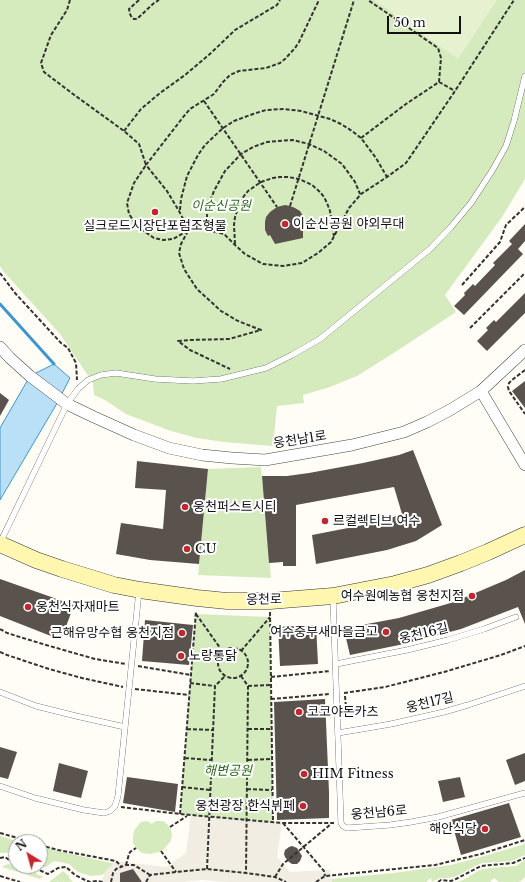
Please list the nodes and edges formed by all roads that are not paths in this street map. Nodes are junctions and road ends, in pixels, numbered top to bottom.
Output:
1 (525, 76) edge
2 (0, 347) edge
3 (525, 350) edge
4 (480, 391) junction
5 (65, 402) junction
6 (525, 465) edge
7 (525, 535) edge
8 (0, 544) edge
9 (140, 590) junction
10 (333, 596) junction
11 (516, 616) dead end
12 (336, 667) junction
13 (525, 686) edge
14 (0, 692) edge
15 (125, 727) junction
16 (338, 733) junction
17 (0, 786) edge
18 (525, 793) edge

1 - 5 lane
2 - 5 street, 웅천남1로
3 - 4 street, 웅천남1로
4 - 5 street, 웅천남1로
4 - 6 street
5 - 8 lane
7 - 10 street, 웅천로
8 - 9 street, 웅천로
9 - 10 street, 웅천로
9 - 15 lane
10 - 12 lane, 웅천남6로
11 - 12 lane, 웅천16길
12 - 16 lane, 웅천남6로
13 - 16 lane, 웅천17길
14 - 15 lane
15 - 17 lane
16 - 18 lane, 웅천남6로

